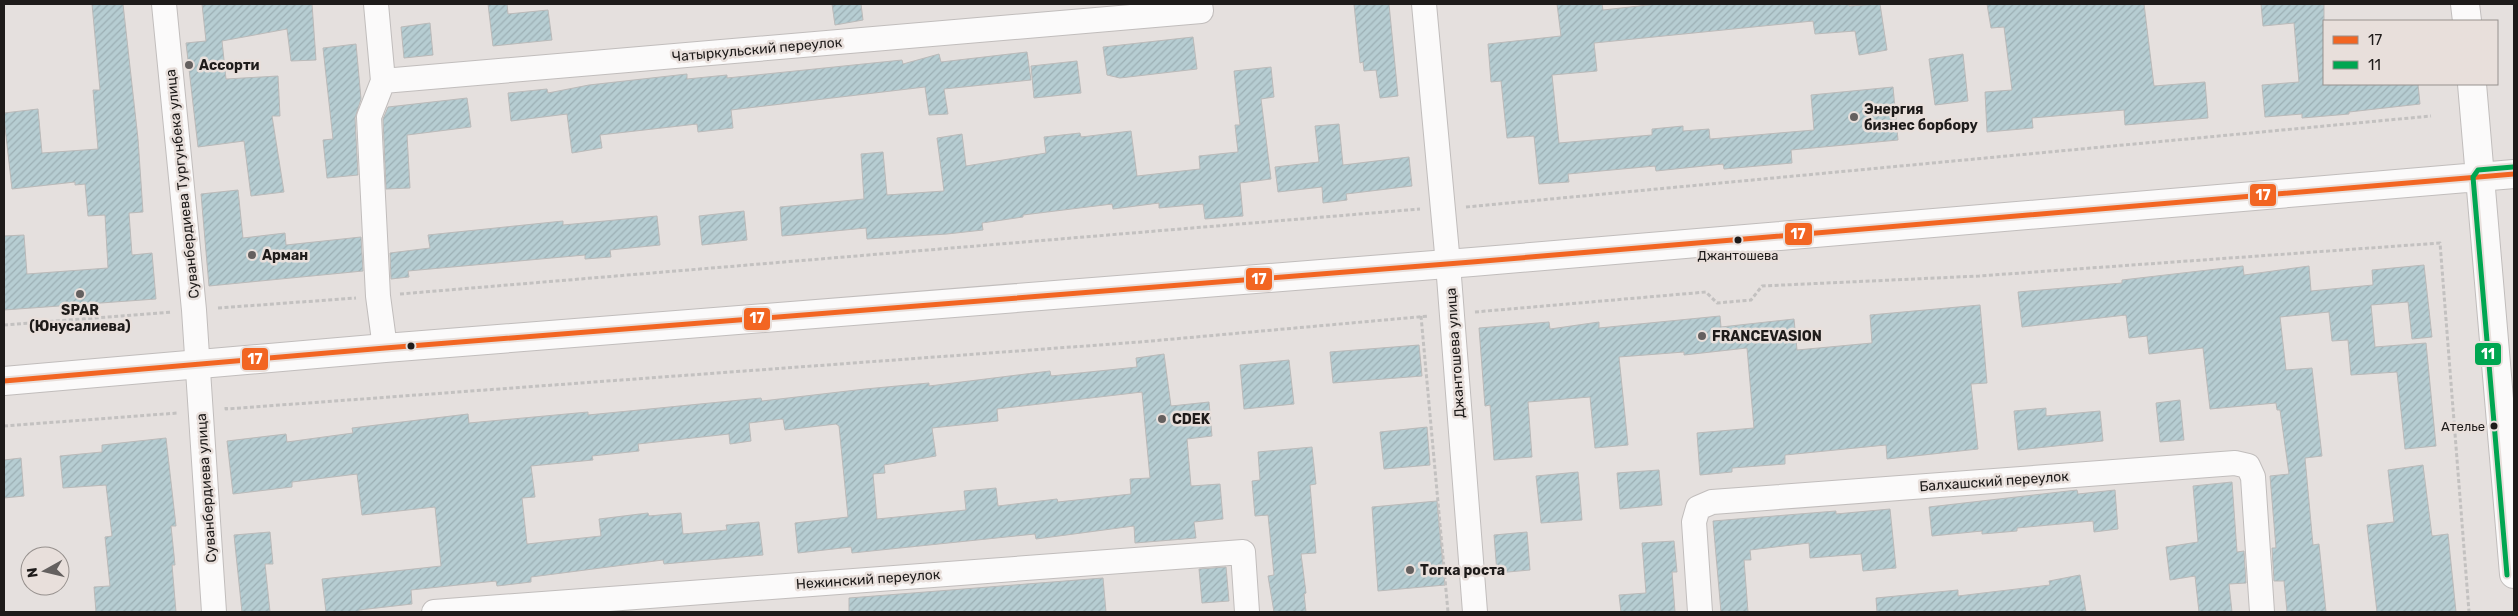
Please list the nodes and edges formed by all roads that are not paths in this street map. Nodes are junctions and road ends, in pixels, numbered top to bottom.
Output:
1 (164, 4) edge
2 (376, 4) edge
3 (1200, 4) edge
4 (1424, 4) edge
5 (2465, 4) edge
6 (2467, 20) edge
7 (384, 81) junction
8 (2472, 85) edge
9 (2514, 174) edge
10 (2480, 177) junction
11 (1448, 264) junction
12 (385, 348) junction
13 (198, 364) junction
14 (4, 381) edge
15 (2508, 442) edge
16 (2514, 574) edge
17 (214, 612) edge
18 (434, 612) edge
19 (1247, 612) edge
20 (1475, 612) edge
21 (1700, 612) edge
22 (2262, 612) edge

1 - 13 street, Суванбердиева Тургунбека улица
2 - 7 street
3 - 7 street, Чатыркульский переулок
4 - 11 street, Джантошева улица
5 - 6 main road
7 - 12 street
8 - 10 main road
9 - 10 main road
10 - 11 main road
10 - 15 main road
11 - 12 main road
11 - 20 street, Джантошева улица
12 - 13 main road
13 - 14 main road
13 - 17 street, Суванбердиева улица
15 - 16 main road
18 - 19 street, Нежинский переулок
21 - 22 street, Балхашский переулок

